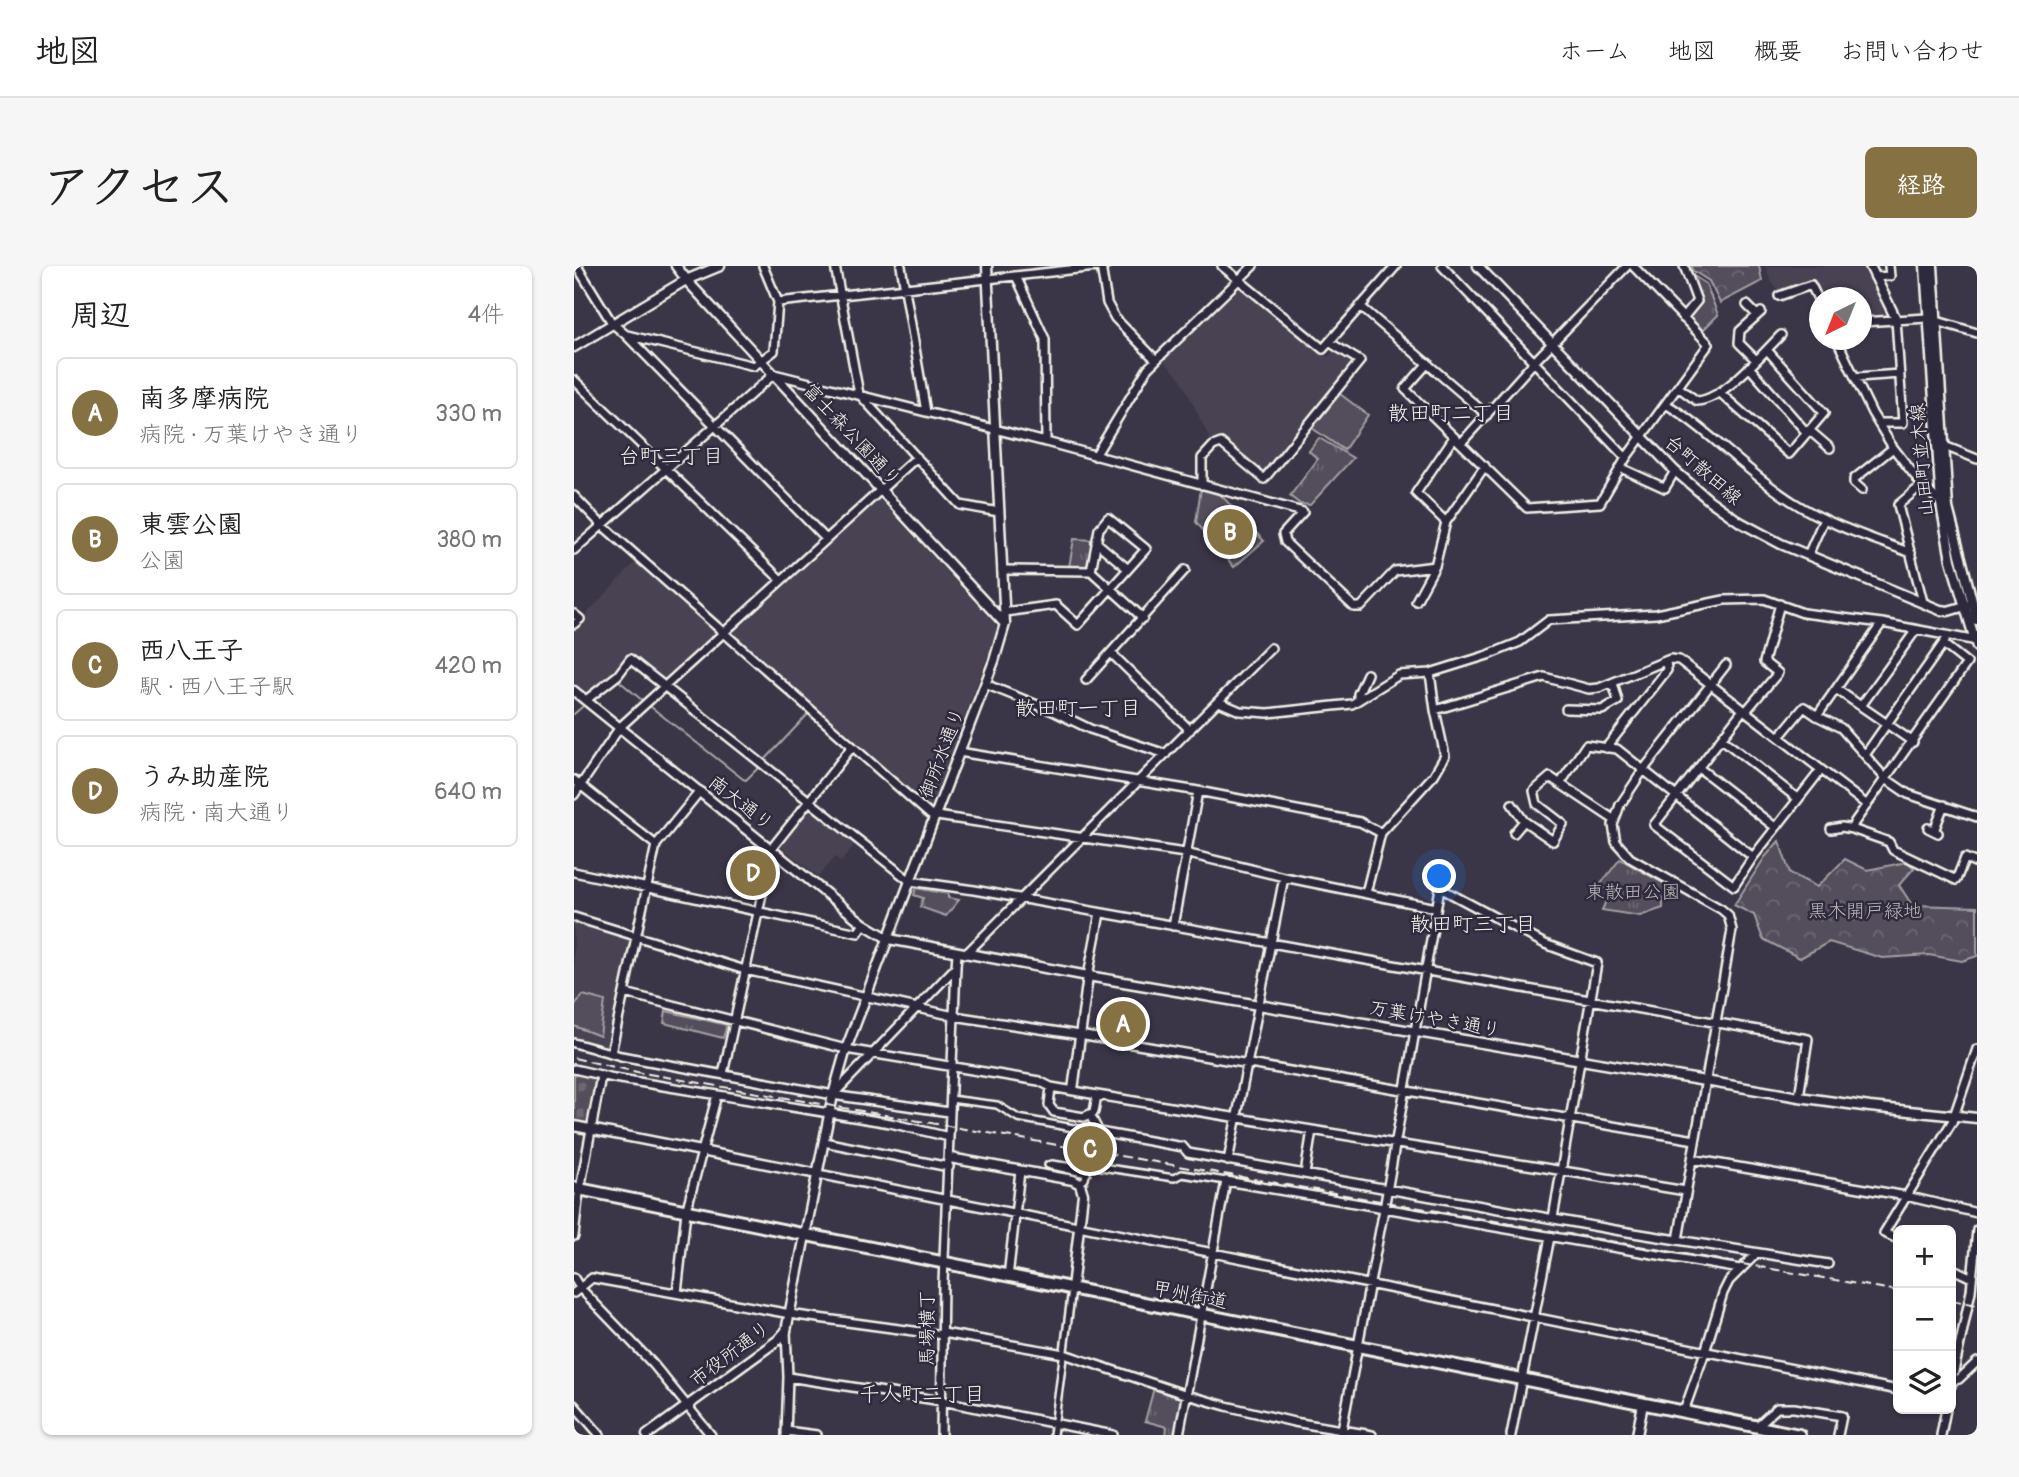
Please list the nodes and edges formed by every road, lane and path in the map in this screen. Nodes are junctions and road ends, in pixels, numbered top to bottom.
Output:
1 (577, 266) edge
2 (676, 266) edge
3 (720, 266) edge
4 (763, 266) edge
5 (835, 266) edge
6 (901, 266) edge
7 (987, 266) edge
8 (1103, 266) edge
9 (1222, 266) edge
10 (1253, 266) edge
11 (1396, 266) edge
12 (1442, 266) edge
13 (1478, 266) edge
14 (1627, 266) edge
15 (1633, 266) edge
16 (1684, 266) edge
17 (1870, 266) edge
18 (1889, 266) edge
19 (1925, 266) edge
20 (1933, 266) edge
21 (1016, 276) junction
22 (1875, 277) junction
23 (988, 279) junction
24 (686, 280) junction
25 (1239, 280) junction
26 (1812, 287) edge
27 (905, 288) junction
28 (841, 296) junction
29 (1779, 296) dead end
30 (779, 302) junction
31 (1747, 305) dead end
32 (1360, 306) junction
33 (1683, 318) junction
34 (1896, 319) junction
35 (1931, 319) junction
36 (1872, 321) edge
37 (612, 323) junction
38 (1977, 333) edge
39 (626, 335) junction
40 (1781, 335) dead end
41 (1329, 342) junction
42 (1552, 344) junction
43 (574, 347) edge
44 (1767, 350) junction
45 (1842, 350) edge
46 (1156, 360) junction
47 (1756, 360) junction
48 (762, 361) junction
49 (1534, 362) junction
50 (1428, 363) junction
51 (1749, 367) junction
52 (775, 374) junction
53 (1900, 374) junction
54 (1857, 377) junction
55 (574, 380) edge
56 (1678, 387) junction
57 (1719, 392) junction
58 (859, 394) junction
59 (1666, 404) junction
60 (926, 412) junction
61 (1487, 415) junction
62 (1878, 424) junction
63 (715, 426) junction
64 (996, 431) junction
65 (1808, 432) junction
66 (1641, 436) junction
67 (1454, 437) junction
68 (1046, 442) junction
69 (1461, 443) junction
70 (1939, 444) junction
71 (1893, 447) junction
72 (1830, 448) dead end
73 (1095, 456) junction
74 (917, 457) junction
75 (1626, 458) junction
76 (1977, 458) edge
77 (1485, 466) junction
78 (1621, 468) junction
79 (667, 469) junction
80 (1675, 471) junction
81 (1202, 485) junction
82 (1922, 485) junction
83 (881, 490) junction
84 (1862, 491) dead end
85 (574, 496) edge
86 (1944, 506) junction
87 (999, 512) junction
88 (1824, 519) junction
89 (1446, 522) junction
90 (602, 525) junction
91 (827, 539) junction
92 (1096, 542) junction
93 (574, 550) edge
94 (1911, 554) junction
95 (1808, 555) junction
96 (1434, 566) junction
97 (1128, 569) junction
98 (1002, 570) junction
99 (1185, 570) dead end
100 (1091, 571) junction
101 (1955, 572) junction
102 (1964, 575) junction
103 (781, 580) junction
104 (1977, 581) edge
105 (1110, 589) junction
106 (1416, 601) dead end
107 (1923, 602) junction
108 (1780, 604) junction
109 (1969, 605) junction
110 (1005, 612) junction
111 (574, 614) edge
112 (1143, 618) junction
113 (1977, 620) edge
114 (1882, 623) junction
115 (574, 624) edge
116 (1005, 624) junction
117 (1916, 631) junction
118 (724, 633) junction
119 (1947, 635) junction
120 (1976, 643) edge
121 (1943, 644) junction
122 (1271, 648) dead end
123 (1111, 653) junction
124 (1666, 661) junction
125 (1726, 665) dead end
126 (1430, 673) junction
127 (1367, 674) dead end
128 (1086, 680) dead end
129 (1613, 683) junction
130 (985, 684) junction
131 (1711, 684) junction
132 (665, 686) junction
133 (1836, 688) junction
134 (574, 691) edge
135 (1358, 699) junction
136 (586, 700) junction
137 (1219, 702) junction
138 (1861, 706) junction
139 (1566, 709) dead end
140 (1435, 710) junction
141 (1744, 710) junction
142 (1817, 716) junction
143 (1887, 724) junction
144 (620, 727) junction
145 (1190, 730) junction
146 (1779, 737) junction
147 (1722, 739) junction
148 (1913, 741) junction
149 (852, 747) junction
150 (1606, 748) junction
151 (959, 752) junction
152 (1166, 754) junction
153 (1865, 755) junction
154 (1699, 768) junction
155 (1644, 769) junction
156 (1821, 770) junction
157 (1886, 779) junction
158 (1139, 782) junction
159 (577, 783) edge
160 (1560, 784) junction
161 (701, 791) junction
162 (1198, 791) junction
163 (574, 795) edge
164 (1677, 796) junction
165 (1797, 798) junction
166 (809, 801) junction
167 (1512, 804) dead end
168 (1867, 805) junction
169 (1944, 805) junction
170 (934, 817) junction
171 (1977, 817) edge
172 (1613, 819) junction
173 (1524, 821) junction
174 (1776, 827) junction
175 (1852, 829) junction
176 (1831, 830) dead end
177 (1933, 831) dead end
178 (1381, 833) junction
179 (1514, 833) dead end
180 (1082, 838) junction
181 (656, 845) junction
182 (772, 848) junction
183 (1185, 853) junction
184 (1754, 857) junction
185 (1977, 863) edge
186 (574, 872) edge
187 (1284, 877) junction
188 (910, 881) junction
189 (648, 887) junction
190 (1366, 893) junction
191 (1020, 900) junction
192 (1436, 908) junction
193 (758, 913) junction
194 (1100, 913) junction
195 (574, 917) edge
196 (864, 924) junction
197 (1172, 926) junction
198 (637, 935) junction
199 (889, 939) junction
200 (1271, 943) junction
201 (961, 954) junction
202 (956, 967) junction
203 (746, 970) junction
204 (1425, 971) junction
205 (1088, 976) junction
206 (625, 993) junction
207 (867, 996) junction
208 (1590, 1000) junction
209 (1259, 1004) junction
210 (917, 1007) junction
211 (954, 1016) junction
212 (734, 1021) junction
213 (1717, 1023) junction
214 (1415, 1031) junction
215 (1081, 1035) junction
216 (574, 1044) edge
217 (846, 1049) junction
218 (1977, 1049) edge
219 (611, 1053) junction
220 (875, 1054) junction
221 (1580, 1060) junction
222 (1247, 1064) junction
223 (951, 1066) junction
224 (574, 1069) edge
225 (723, 1074) junction
226 (601, 1076) junction
227 (1705, 1080) junction
228 (1051, 1087) junction
229 (1073, 1090) junction
230 (1404, 1091) junction
231 (717, 1095) junction
232 (833, 1095) junction
233 (1097, 1095) junction
234 (1799, 1097) junction
235 (950, 1099) junction
236 (949, 1112) junction
237 (830, 1114) junction
238 (1090, 1115) junction
239 (1954, 1116) junction
240 (1237, 1118) junction
241 (1977, 1118) edge
242 (1570, 1119) junction
243 (574, 1126) edge
244 (591, 1129) junction
245 (1079, 1129) dead end
246 (1312, 1130) junction
247 (949, 1137) junction
248 (1695, 1140) junction
249 (824, 1142) junction
250 (1395, 1144) junction
251 (703, 1150) junction
252 (1692, 1159) junction
253 (1228, 1161) junction
254 (950, 1163) junction
255 (1073, 1167) dead end
256 (1020, 1171) junction
257 (1561, 1171) junction
258 (818, 1174) junction
259 (1087, 1174) junction
260 (1305, 1174) junction
261 (1226, 1181) junction
262 (1080, 1184) junction
263 (577, 1189) edge
264 (1387, 1190) junction
265 (1686, 1191) junction
266 (1906, 1196) junction
267 (948, 1200) junction
268 (1384, 1209) junction
269 (686, 1212) junction
270 (1014, 1213) junction
271 (1977, 1213) edge
272 (1553, 1218) junction
273 (1080, 1227) junction
274 (1977, 1230) edge
275 (805, 1235) junction
276 (574, 1236) edge
277 (1550, 1237) junction
278 (1893, 1237) edge
279 (1678, 1240) junction
280 (1976, 1247) edge
281 (1757, 1253) junction
282 (1212, 1254) junction
283 (945, 1264) junction
284 (1828, 1264) dead end
285 (1740, 1269) junction
286 (1956, 1270) edge
287 (1008, 1277) junction
288 (574, 1278) edge
289 (1972, 1278) junction
290 (1369, 1285) junction
291 (1072, 1289) junction
292 (577, 1291) edge
293 (1974, 1292) edge
294 (677, 1293) junction
295 (789, 1313) junction
296 (1201, 1315) junction
297 (1534, 1318) junction
298 (786, 1331) junction
299 (943, 1334) junction
300 (1358, 1345) junction
301 (1706, 1352) junction
302 (1063, 1354) junction
303 (1977, 1362) edge
304 (1956, 1363) edge
305 (788, 1377) junction
306 (1522, 1379) junction
307 (1956, 1380) edge
308 (1893, 1389) edge
309 (1187, 1395) junction
310 (942, 1401) junction
311 (1643, 1404) junction
312 (574, 1405) edge
313 (688, 1406) junction
314 (1684, 1412) junction
315 (1946, 1414) edge
316 (1055, 1422) junction
317 (1756, 1427) junction
318 (786, 1433) edge
319 (1341, 1433) edge
320 (600, 1435) edge
321 (648, 1435) edge
322 (711, 1435) edge
323 (817, 1435) edge
324 (941, 1435) edge
325 (1053, 1435) edge
326 (1113, 1435) edge
327 (1179, 1435) edge
328 (1372, 1435) edge
329 (1511, 1435) edge
330 (1637, 1435) edge
331 (1799, 1435) edge
332 (1838, 1435) edge
333 (1941, 1435) edge

1 - 37 street
2 - 24 street, 富士森公園通り
3 - 24 street
4 - 30 street
5 - 28 street
6 - 27 street
7 - 23 street, 御所水通り
8 - 21 street
8 - 46 street
9 - 25 street
10 - 25 street
11 - 32 street
12 - 49 street
13 - 42 street, 台町散田線
14 - 42 street
15 - 33 street
16 - 33 street
17 - 22 street
18 - 22 street
19 - 35 street, 山田町並木線
20 - 35 street, 山田町並木線
21 - 23 street
21 - 68 street
22 - 34 street
23 - 27 street
23 - 64 street, 御所水通り
24 - 37 street
24 - 48 street, 富士森公園通り
25 - 41 street
25 - 46 street
26 - 29 street
27 - 28 street
27 - 60 street
28 - 30 street
28 - 58 street
30 - 48 street
31 - 47 street
32 - 41 street
32 - 50 street
33 - 56 street
34 - 35 street
34 - 36 street
34 - 53 street
35 - 38 street
35 - 70 street, 山田町並木線
37 - 39 street
37 - 43 street
39 - 48 street
39 - 63 street
40 - 44 street
41 - 81 street
42 - 49 street
42 - 66 street, 台町散田線
44 - 47 street
44 - 65 street
45 - 54 street
46 - 73 street
47 - 51 street
48 - 52 street, 富士森公園通り
49 - 61 street
49 - 75 street
50 - 61 street
50 - 67 street
51 - 57 street
51 - 65 street
52 - 58 street
52 - 63 street
52 - 83 street, 富士森公園通り
53 - 54 street
53 - 62 street
54 - 62 street
55 - 79 street
56 - 57 street
56 - 59 street
57 - 65 street
58 - 60 street
58 - 74 street
59 - 66 street
59 - 88 street
60 - 64 street
61 - 69 street
62 - 71 street
63 - 79 street
63 - 91 street
64 - 68 street
64 - 87 street, 御所水通り
65 - 72 street
66 - 75 street
66 - 80 street, 台町散田線
67 - 69 street
67 - 89 street
68 - 73 street
69 - 77 street
70 - 76 street
70 - 86 street, 山田町並木線
71 - 82 street
71 - 84 street
73 - 81 street
74 - 83 street
74 - 87 street
75 - 78 street
77 - 78 street
77 - 89 street
78 - 80 street
79 - 90 street
79 - 103 street
80 - 95 street, 台町散田線
81 - 96 street
82 - 86 street
82 - 94 street
83 - 91 street
83 - 116 street, 富士森公園通り
85 - 90 street
86 - 101 street, 山田町並木線
86 - 102 street, 山田町並木線
87 - 98 street, 御所水通り
88 - 94 street
88 - 95 street
89 - 96 street
90 - 93 street
90 - 118 street
91 - 103 street
92 - 97 street
92 - 97 street
92 - 100 street
94 - 107 street
95 - 107 street, 台町散田線
96 - 106 street
97 - 105 street
98 - 100 street
98 - 110 street, 御所水通り
99 - 112 street
100 - 105 street
101 - 102 street
101 - 109 street, 山田町並木線
102 - 104 street
102 - 109 street, 山田町並木線
103 - 118 street
105 - 110 street
105 - 112 street
107 - 109 street, 台町散田線
108 - 114 street
108 - 126 street
108 - 141 street
109 - 113 street, 山田町並木線
109 - 120 street, 山田町並木線
110 - 116 street, 御所水通り
111 - 115 street
112 - 123 street
114 - 117 street
114 - 133 street
116 - 130 street, 御所水通り
117 - 119 street
117 - 138 street
118 - 132 street
118 - 149 street
119 - 120 street
119 - 121 street
121 - 143 street
121 - 148 street
122 - 137 street
123 - 128 street
123 - 145 street
124 - 129 street
124 - 131 street
124 - 150 street
125 - 131 street
126 - 135 street
126 - 140 street
127 - 135 street
129 - 139 street
129 - 140 street
130 - 151 street, 御所水通り
130 - 152 street
131 - 141 street
131 - 155 street
132 - 136 street
132 - 144 street
132 - 166 street
133 - 138 street
133 - 142 street
134 - 136 street, 南大通り
135 - 137 street
136 - 144 street, 南大通り
137 - 145 street
138 - 143 street
140 - 178 street
141 - 146 street
141 - 147 street
142 - 146 street
142 - 153 street
143 - 148 street
143 - 153 street
144 - 159 street
144 - 161 street, 南大通り
145 - 152 street
146 - 156 street
147 - 154 street
147 - 165 street
148 - 157 street
149 - 166 street
149 - 170 street
150 - 155 street
150 - 160 street
151 - 158 street
151 - 170 street, 御所水通り
152 - 158 street
153 - 157 street
154 - 164 street
154 - 174 street
155 - 164 street
155 - 172 street
156 - 165 street
156 - 168 street
157 - 168 street
157 - 169 street
158 - 162 street
158 - 180 street
159 - 163 street
159 - 181 street
160 - 172 street
160 - 173 street
161 - 181 street
161 - 182 street, 南大通り
162 - 178 street
162 - 183 street
164 - 184 street
164 - 184 street
165 - 174 street
166 - 182 street
166 - 188 street
167 - 173 street
168 - 175 street
169 - 171 street
169 - 177 street
170 - 180 street
170 - 188 street, 御所水通り
172 - 213 street
173 - 179 street
174 - 184 street
175 - 176 street
175 - 185 street
178 - 190 street
180 - 183 street
180 - 191 street
181 - 189 street
182 - 193 street
182 - 196 street, 南大通り
183 - 187 street
183 - 197 street
186 - 189 street
187 - 190 street
187 - 200 street
188 - 191 street
188 - 199 street, 御所水通り
189 - 193 street
189 - 198 street
190 - 192 street
191 - 194 street
191 - 201 street
192 - 204 street
192 - 208 street
193 - 196 street
193 - 203 street
194 - 197 street
194 - 205 street
195 - 198 street
196 - 199 street, 南大通り
197 - 200 street
198 - 203 street
198 - 206 street
199 - 201 street, 万葉けやき通り
199 - 207 street, 御所水通り
200 - 204 street
200 - 209 street
201 - 202 street, 馬場横丁
201 - 205 street, 万葉けやき通り
202 - 210 street
202 - 211 street, 馬場横丁
203 - 207 street
203 - 212 street
204 - 208 street
204 - 214 street
205 - 209 street, 万葉けやき通り
205 - 215 street
206 - 212 street
206 - 219 street
207 - 210 street
207 - 217 street, 御所水通り
208 - 213 street
208 - 221 street
209 - 214 street, 万葉けやき通り
209 - 222 street
210 - 211 street
210 - 220 street
211 - 215 street
211 - 223 street, 馬場横丁
212 - 217 street
212 - 225 street
213 - 227 street
213 - 234 street
214 - 221 street, 万葉けやき通り
214 - 230 street
215 - 222 street
215 - 229 street
216 - 219 street
217 - 220 street
217 - 232 street, 御所水通り
218 - 239 street
219 - 225 street
220 - 223 street
220 - 232 street
221 - 227 street, 万葉けやき通り
221 - 242 street
222 - 230 street
222 - 240 street
223 - 228 street
223 - 235 street, 馬場横丁
224 - 226 street
225 - 232 street
226 - 231 street
226 - 244 street
227 - 234 street, 万葉けやき通り
227 - 248 street
228 - 229 street
228 - 238 street
229 - 233 street
230 - 242 street
230 - 250 street
231 - 237 street
231 - 251 street
232 - 236 street
232 - 237 street, 御所水通り
233 - 238 street
233 - 240 street
234 - 239 street, 万葉けやき通り
235 - 236 street, 馬場横丁
235 - 245 street
236 - 247 street, 馬場横丁
237 - 247 street
237 - 249 street, 御所水通り
238 - 253 street
239 - 241 street, 万葉けやき通り
239 - 266 street
240 - 246 street
240 - 253 street
242 - 248 street
242 - 257 street
243 - 244 street
244 - 251 street
244 - 263 street
246 - 250 street
246 - 260 street
247 - 254 street, 馬場横丁
248 - 252 street
249 - 254 street
249 - 258 street, 御所水通り
250 - 257 street
250 - 264 street
251 - 258 street
251 - 269 street
252 - 265 street
252 - 266 street
253 - 260 street
254 - 256 street
254 - 267 street, 馬場横丁
255 - 259 street
256 - 262 street
256 - 270 street
257 - 265 street
257 - 272 street
258 - 267 street
258 - 275 street, 御所水通り
259 - 261 street
259 - 262 street
260 - 264 street
261 - 268 street
261 - 282 street
262 - 273 street
263 - 269 highway, 甲州街道
263 - 276 street
264 - 268 street
264 - 272 street
265 - 279 street
266 - 271 street
266 - 278 street
267 - 270 street
267 - 283 street, 馬場横丁
268 - 277 street
268 - 290 street
269 - 275 highway, 甲州街道
269 - 294 street
270 - 273 street
270 - 287 street
272 - 279 street
273 - 282 street
273 - 291 street
274 - 280 street
275 - 283 highway, 甲州街道
275 - 295 street, 市役所通り
277 - 285 street
277 - 297 street
279 - 281 street
280 - 289 street
281 - 284 street
281 - 285 street
282 - 290 street
282 - 296 street
283 - 287 highway, 甲州街道
283 - 299 street, 馬場横丁
285 - 301 street
286 - 289 street
287 - 291 highway, 甲州街道
288 - 292 street
289 - 293 street
290 - 297 street
290 - 300 street
291 - 296 highway, 甲州街道
291 - 302 street
292 - 294 street
292 - 313 street
293 - 304 street
294 - 295 street
295 - 298 street, 市役所通り
295 - 299 street
296 - 300 highway, 甲州街道
296 - 309 street
297 - 301 street
297 - 306 street
298 - 305 street
298 - 313 street, 市役所通り
299 - 302 street
299 - 310 street, 馬場横丁
300 - 306 highway, 甲州街道
300 - 319 street
301 - 308 street
301 - 314 street
302 - 309 street
302 - 316 street
303 - 307 street
305 - 310 street
305 - 318 street
306 - 311 highway, 甲州街道
306 - 329 street
309 - 319 street
309 - 327 street
310 - 316 street
310 - 324 street, 馬場横丁
311 - 314 highway, 甲州街道
311 - 330 street
312 - 320 street
313 - 321 street, 市役所通り
313 - 322 street
314 - 317 highway, 甲州街道
315 - 333 street
316 - 325 street
316 - 326 street
317 - 331 highway, 甲州街道
317 - 332 street
318 - 323 street
319 - 328 street

